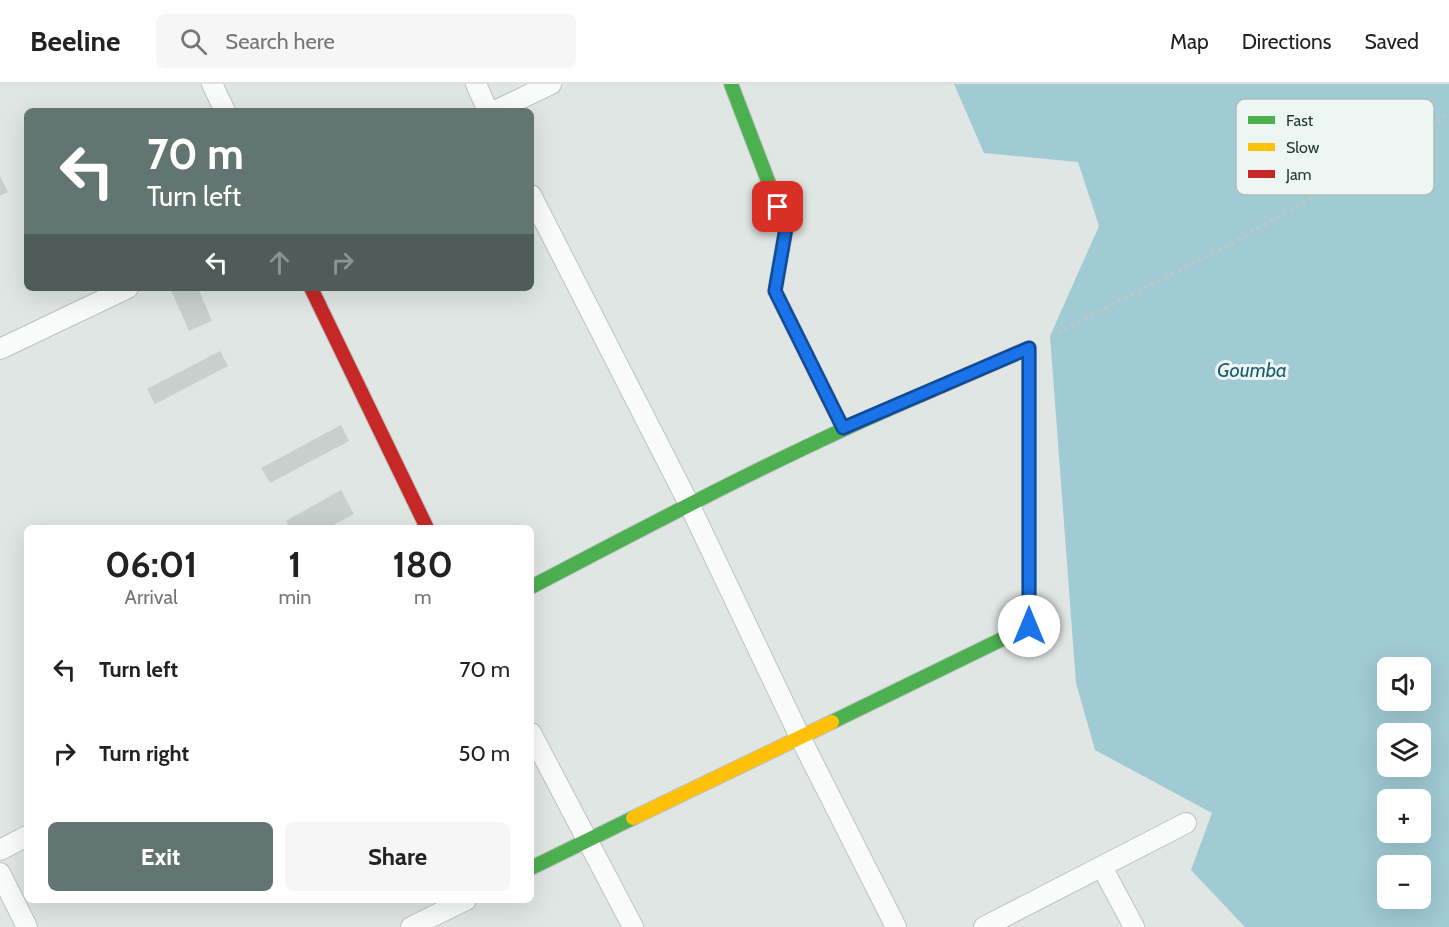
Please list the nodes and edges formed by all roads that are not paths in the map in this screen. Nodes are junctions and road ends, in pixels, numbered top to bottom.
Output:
1 (212, 84) edge
2 (476, 84) edge
3 (551, 84) edge
4 (731, 84) edge
5 (224, 108) edge
6 (487, 108) edge
7 (501, 108) edge
8 (534, 201) edge
9 (122, 291) edge
10 (312, 291) edge
11 (0, 349) edge
12 (843, 428) junction
13 (689, 504) junction
14 (426, 525) edge
15 (534, 585) edge
16 (800, 737) junction
17 (534, 739) edge
18 (1186, 823) dead end
19 (24, 838) edge
20 (587, 840) junction
21 (0, 850) edge
22 (534, 866) edge
23 (1102, 867) junction
24 (0, 873) edge
25 (459, 903) edge
26 (27, 927) edge
27 (411, 927) edge
28 (633, 927) edge
29 (896, 927) edge
30 (984, 927) edge
31 (1134, 927) edge

1 - 5 street
2 - 6 street
3 - 7 street
4 - 12 street
8 - 13 street
9 - 11 street
10 - 14 street
12 - 13 street
12 - 16 street
13 - 15 street
13 - 16 street
16 - 20 street
16 - 29 street
17 - 20 street
18 - 23 street
19 - 21 street
20 - 22 street
20 - 28 street
23 - 30 street
23 - 31 street
24 - 26 street
25 - 27 street

